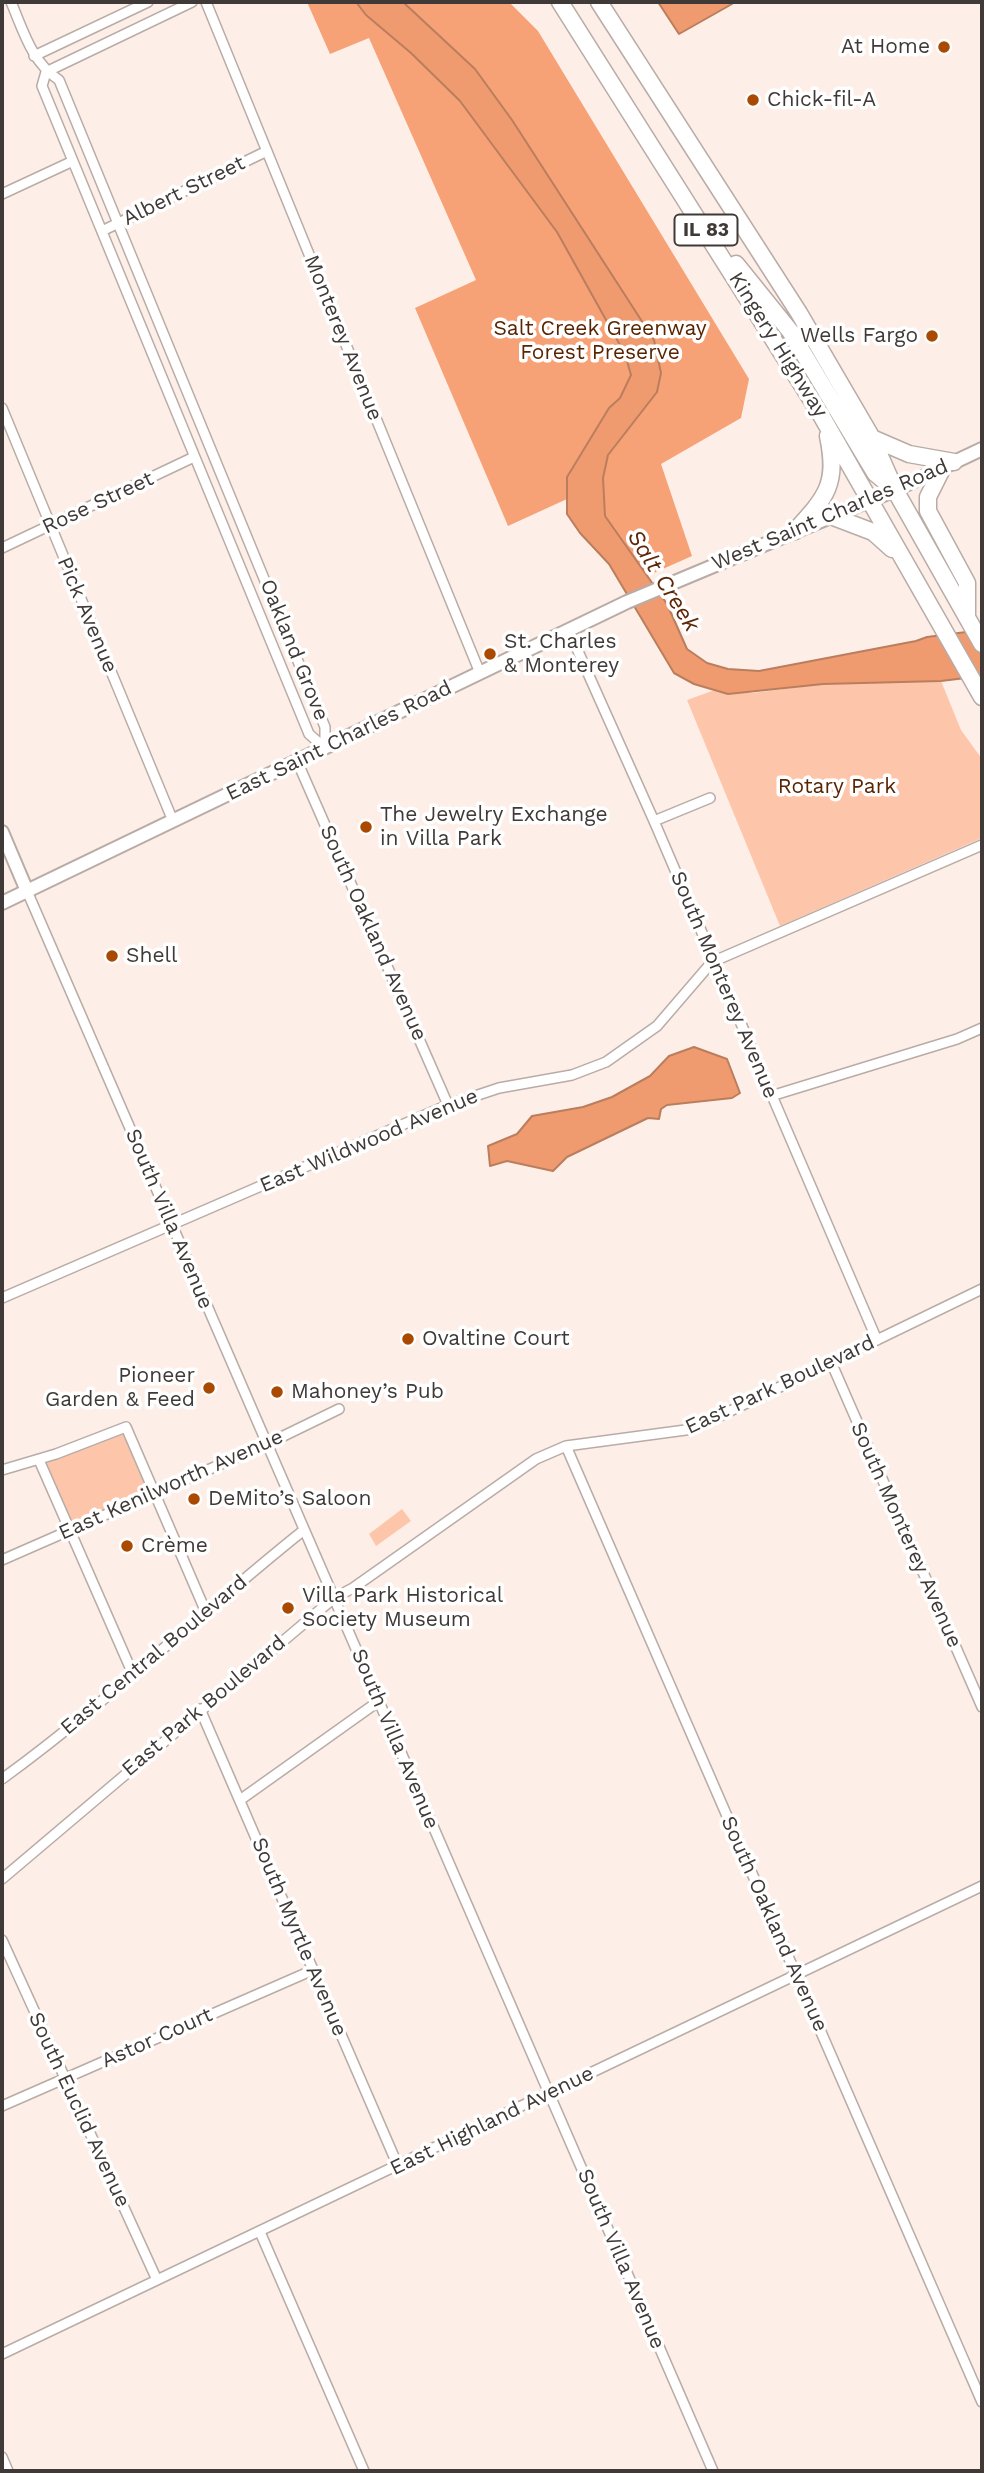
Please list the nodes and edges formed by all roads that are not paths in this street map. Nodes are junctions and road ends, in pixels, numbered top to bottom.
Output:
1 (11, 2) edge
2 (148, 2) edge
3 (192, 2) edge
4 (206, 2) edge
5 (560, 2) edge
6 (599, 2) edge
7 (34, 56) junction
8 (46, 72) junction
9 (267, 152) junction
10 (73, 161) junction
11 (2, 194) edge
12 (119, 223) junction
13 (102, 231) junction
14 (712, 239) junction
15 (2, 408) edge
16 (825, 423) junction
17 (872, 439) junction
18 (982, 449) edge
19 (194, 457) junction
20 (948, 464) junction
21 (895, 489) junction
22 (870, 499) junction
23 (831, 516) junction
24 (50, 526) junction
25 (795, 531) junction
26 (2, 548) edge
27 (904, 561) junction
28 (677, 580) joint
29 (970, 622) junction
30 (569, 631) junction
31 (982, 644) edge
32 (480, 673) junction
33 (982, 697) edge
34 (325, 748) junction
35 (298, 761) junction
36 (710, 798) dead end
37 (173, 821) junction
38 (654, 821) junction
39 (2, 832) edge
40 (982, 845) edge
41 (27, 891) junction
42 (2, 904) edge
43 (712, 962) junction
44 (982, 1028) edge
45 (771, 1096) junction
46 (448, 1105) junction
47 (172, 1225) junction
48 (982, 1289) edge
49 (2, 1298) edge
50 (877, 1340) junction
51 (831, 1362) junction
52 (339, 1409) dead end
53 (267, 1444) junction
54 (566, 1446) junction
55 (39, 1460) junction
56 (2, 1470) edge
57 (155, 1493) junction
58 (70, 1530) junction
59 (304, 1530) junction
60 (2, 1560) edge
61 (334, 1598) junction
62 (205, 1609) junction
63 (132, 1672) junction
64 (379, 1701) junction
65 (982, 1707) edge
66 (200, 1709) junction
67 (2, 1779) edge
68 (240, 1800) junction
69 (2, 1879) edge
70 (982, 1886) edge
71 (2, 1940) edge
72 (313, 1970) junction
73 (795, 1975) junction
74 (65, 2078) junction
75 (549, 2094) junction
76 (2, 2106) edge
77 (398, 2166) junction
78 (260, 2232) junction
79 (157, 2280) junction
80 (2, 2354) edge
81 (982, 2402) edge
82 (2, 2457) edge
83 (8, 2471) edge
84 (364, 2471) edge
85 (713, 2471) edge

1 - 7 street, Oakland Grove
2 - 7 street
3 - 8 street
4 - 9 street, Monterey Avenue
5 - 14 highway, Kingery Highway / IL 83
6 - 17 highway, Kingery Highway / IL 83
7 - 8 street, Oakland Grove
8 - 10 street, Oakland Grove
8 - 12 street, Oakland Grove
9 - 12 street, Albert Street
9 - 32 street, Monterey Avenue
10 - 11 street
10 - 13 street, Oakland Grove
12 - 13 street, Albert Street
12 - 34 street, Oakland Grove
13 - 19 street, Oakland Grove
14 - 16 highway, Kingery Highway / IL 83
14 - 21 highway
15 - 24 street, Pick Avenue
16 - 22 highway, Kingery Highway / IL 83
16 - 25 highway
17 - 20 highway
17 - 21 highway, Kingery Highway / IL 83
18 - 20 main road, West Saint Charles Road
19 - 24 street, Rose Street
19 - 34 street, Oakland Grove
20 - 21 main road, West Saint Charles Road
20 - 29 highway
21 - 22 main road, West Saint Charles Road
21 - 29 highway, Kingery Highway / IL 83
22 - 23 main road, West Saint Charles Road
22 - 27 highway, Kingery Highway / IL 83
23 - 25 main road, West Saint Charles Road
23 - 27 highway
24 - 26 street, Rose Street
24 - 37 street, Pick Avenue
25 - 28 main road, West Saint Charles Road
27 - 33 highway, Kingery Highway / IL 83
28 - 30 main road, East Saint Charles Road
29 - 31 highway, Kingery Highway / IL 83
30 - 32 main road, East Saint Charles Road
30 - 38 street, South Monterey Avenue
32 - 34 main road, East Saint Charles Road
34 - 35 main road, East Saint Charles Road
35 - 37 main road, East Saint Charles Road
35 - 46 street, South Oakland Avenue
36 - 38 street
37 - 41 main road, East Saint Charles Road
38 - 43 street, South Monterey Avenue
39 - 41 main road
40 - 43 street, East Wildwood Avenue
41 - 42 main road, East Saint Charles Road
41 - 47 street, South Villa Avenue
43 - 45 street, South Monterey Avenue
43 - 46 street, East Wildwood Avenue
44 - 45 street
45 - 50 street, South Monterey Avenue
46 - 47 street, East Wildwood Avenue
47 - 49 street, East Wildwood Avenue
47 - 53 street, South Villa Avenue
48 - 50 street, East Park Boulevard
50 - 51 street, East Park Boulevard
51 - 54 street, East Park Boulevard
51 - 65 street, South Monterey Avenue
52 - 53 street, East Kenilworth Avenue
53 - 57 street, East Kenilworth Avenue
53 - 59 street, South Villa Avenue
54 - 61 street, East Park Boulevard
54 - 73 street, South Oakland Avenue
55 - 56 street
55 - 57 street
55 - 58 street
57 - 58 street, East Kenilworth Avenue
57 - 62 street
58 - 60 street, East Kenilworth Avenue
58 - 63 street
59 - 61 street, South Villa Avenue
59 - 62 street, East Central Boulevard
61 - 64 street, South Villa Avenue
61 - 66 street, East Park Boulevard
62 - 63 street, East Central Boulevard
63 - 67 street, East Central Boulevard
64 - 68 street
64 - 75 street, South Villa Avenue
66 - 68 street, South Myrtle Avenue
66 - 69 street, East Park Boulevard
68 - 72 street, South Myrtle Avenue
70 - 73 street, East Highland Avenue
71 - 74 street, South Euclid Avenue
72 - 74 street, Astor Court
72 - 77 street, South Myrtle Avenue
73 - 75 street, East Highland Avenue
73 - 81 street, South Oakland Avenue
74 - 76 street, Astor Court
74 - 79 street, South Euclid Avenue
75 - 77 street, East Highland Avenue
75 - 85 street, South Villa Avenue
77 - 78 street, East Highland Avenue
78 - 79 street, East Highland Avenue
78 - 84 street
79 - 80 street, East Highland Avenue
82 - 83 street

